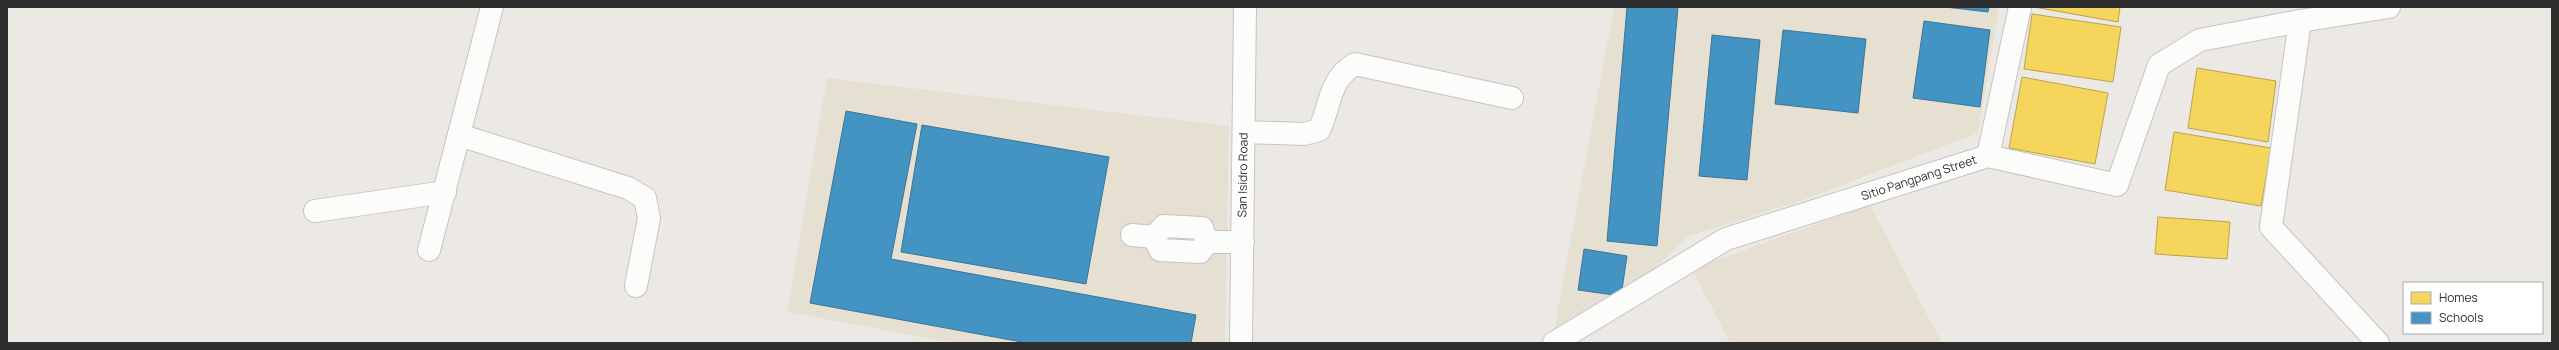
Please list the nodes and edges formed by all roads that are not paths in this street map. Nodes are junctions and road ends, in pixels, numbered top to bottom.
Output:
1 (492, 7) edge
2 (1245, 7) edge
3 (2020, 7) edge
4 (2389, 7) edge
5 (2300, 21) junction
6 (1512, 98) dead end
7 (1244, 132) junction
8 (459, 135) junction
9 (1988, 156) junction
10 (444, 192) junction
11 (315, 211) dead end
12 (1132, 235) dead end
13 (1243, 242) junction
14 (429, 250) dead end
15 (636, 286) dead end
16 (1241, 343) edge
17 (1554, 343) edge
18 (2378, 343) edge

1 - 8 street
2 - 7 street, San Isidro Road
3 - 9 street
4 - 5 street, Sitio Pangpang Street
5 - 9 street, Sitio Pangpang Street
5 - 18 street
6 - 7 street
7 - 13 street, San Isidro Road
8 - 10 street
8 - 15 street
9 - 17 street, Sitio Pangpang Street
10 - 11 street
10 - 14 street
12 - 13 street
13 - 16 street, San Isidro Road

